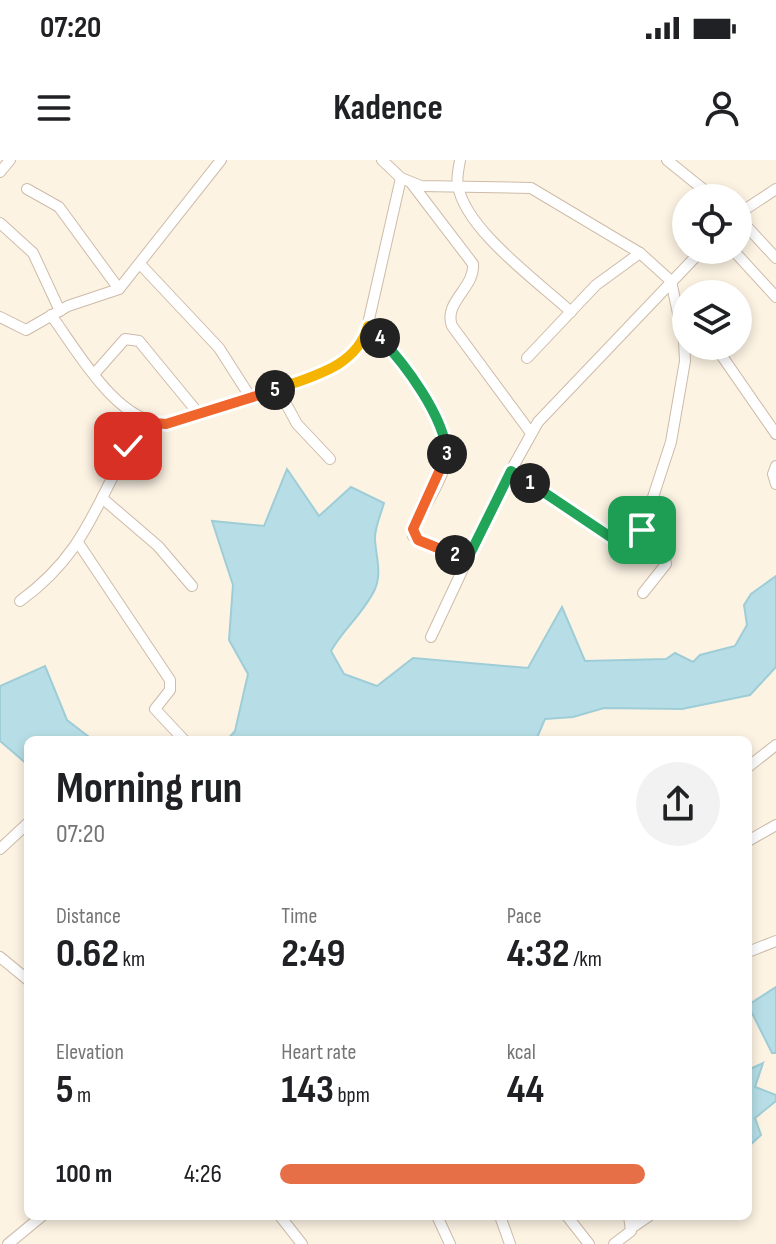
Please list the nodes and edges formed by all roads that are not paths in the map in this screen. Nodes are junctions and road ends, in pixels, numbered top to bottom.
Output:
1 (10, 160) edge
2 (221, 160) edge
3 (382, 160) edge
4 (460, 160) edge
5 (667, 160) edge
6 (0, 172) edge
7 (406, 180) junction
8 (697, 184) edge
9 (458, 186) junction
10 (27, 189) dead end
11 (776, 189) edge
12 (752, 206) edge
13 (0, 223) edge
14 (752, 231) edge
15 (640, 253) junction
16 (776, 258) edge
17 (688, 264) edge
18 (746, 264) edge
19 (141, 265) junction
20 (671, 281) junction
21 (672, 285) edge
22 (119, 289) junction
23 (776, 297) edge
24 (571, 312) junction
25 (55, 313) junction
26 (0, 317) edge
27 (368, 326) junction
28 (527, 358) dead end
29 (685, 360) edge
30 (725, 360) edge
31 (95, 373) junction
32 (278, 389) junction
33 (251, 398) junction
34 (199, 414) junction
35 (144, 422) junction
36 (531, 433) junction
37 (776, 434) edge
38 (330, 459) dead end
39 (776, 466) edge
40 (511, 471) junction
41 (776, 484) edge
42 (102, 498) junction
43 (641, 534) junction
44 (79, 544) junction
45 (467, 560) junction
46 (192, 586) dead end
47 (643, 593) dead end
48 (20, 601) dead end
49 (431, 637) dead end
50 (180, 736) edge
51 (776, 745) edge
52 (752, 764) edge
53 (776, 825) edge
54 (24, 827) edge
55 (752, 839) edge
56 (0, 849) edge
57 (776, 941) edge
58 (752, 950) edge
59 (0, 957) edge
60 (24, 977) edge
61 (37, 1220) edge
62 (283, 1220) edge
63 (439, 1220) edge
64 (501, 1220) edge
65 (570, 1220) edge
66 (631, 1221) edge
67 (8, 1244) edge
68 (302, 1244) edge
69 (450, 1244) edge
70 (510, 1244) edge
71 (589, 1244) edge
72 (614, 1244) edge

1 - 6 street
2 - 19 street
3 - 7 street
4 - 9 street
5 - 8 street
7 - 9 street
7 - 27 street
7 - 36 street
9 - 15 street
9 - 24 street
10 - 22 street
11 - 12 street
13 - 25 street
14 - 16 street
15 - 20 street
15 - 24 street
17 - 20 street
18 - 23 street
19 - 22 street
19 - 33 street
20 - 21 street
20 - 36 street
22 - 25 street
24 - 28 street
25 - 26 street
25 - 31 street
27 - 32 street
27 - 45 street
29 - 43 street
30 - 37 street
31 - 34 street
31 - 35 street
32 - 33 street
32 - 38 street
33 - 34 street
34 - 35 street
35 - 42 street
36 - 40 street
39 - 41 street
40 - 43 street
40 - 45 street
42 - 44 street
42 - 46 street
43 - 47 street
44 - 48 street
44 - 50 street
45 - 49 street
51 - 52 street
53 - 55 street
54 - 56 street
57 - 58 street
59 - 60 street
61 - 67 street
62 - 68 street
63 - 69 street
64 - 70 street
65 - 71 street
66 - 72 street

